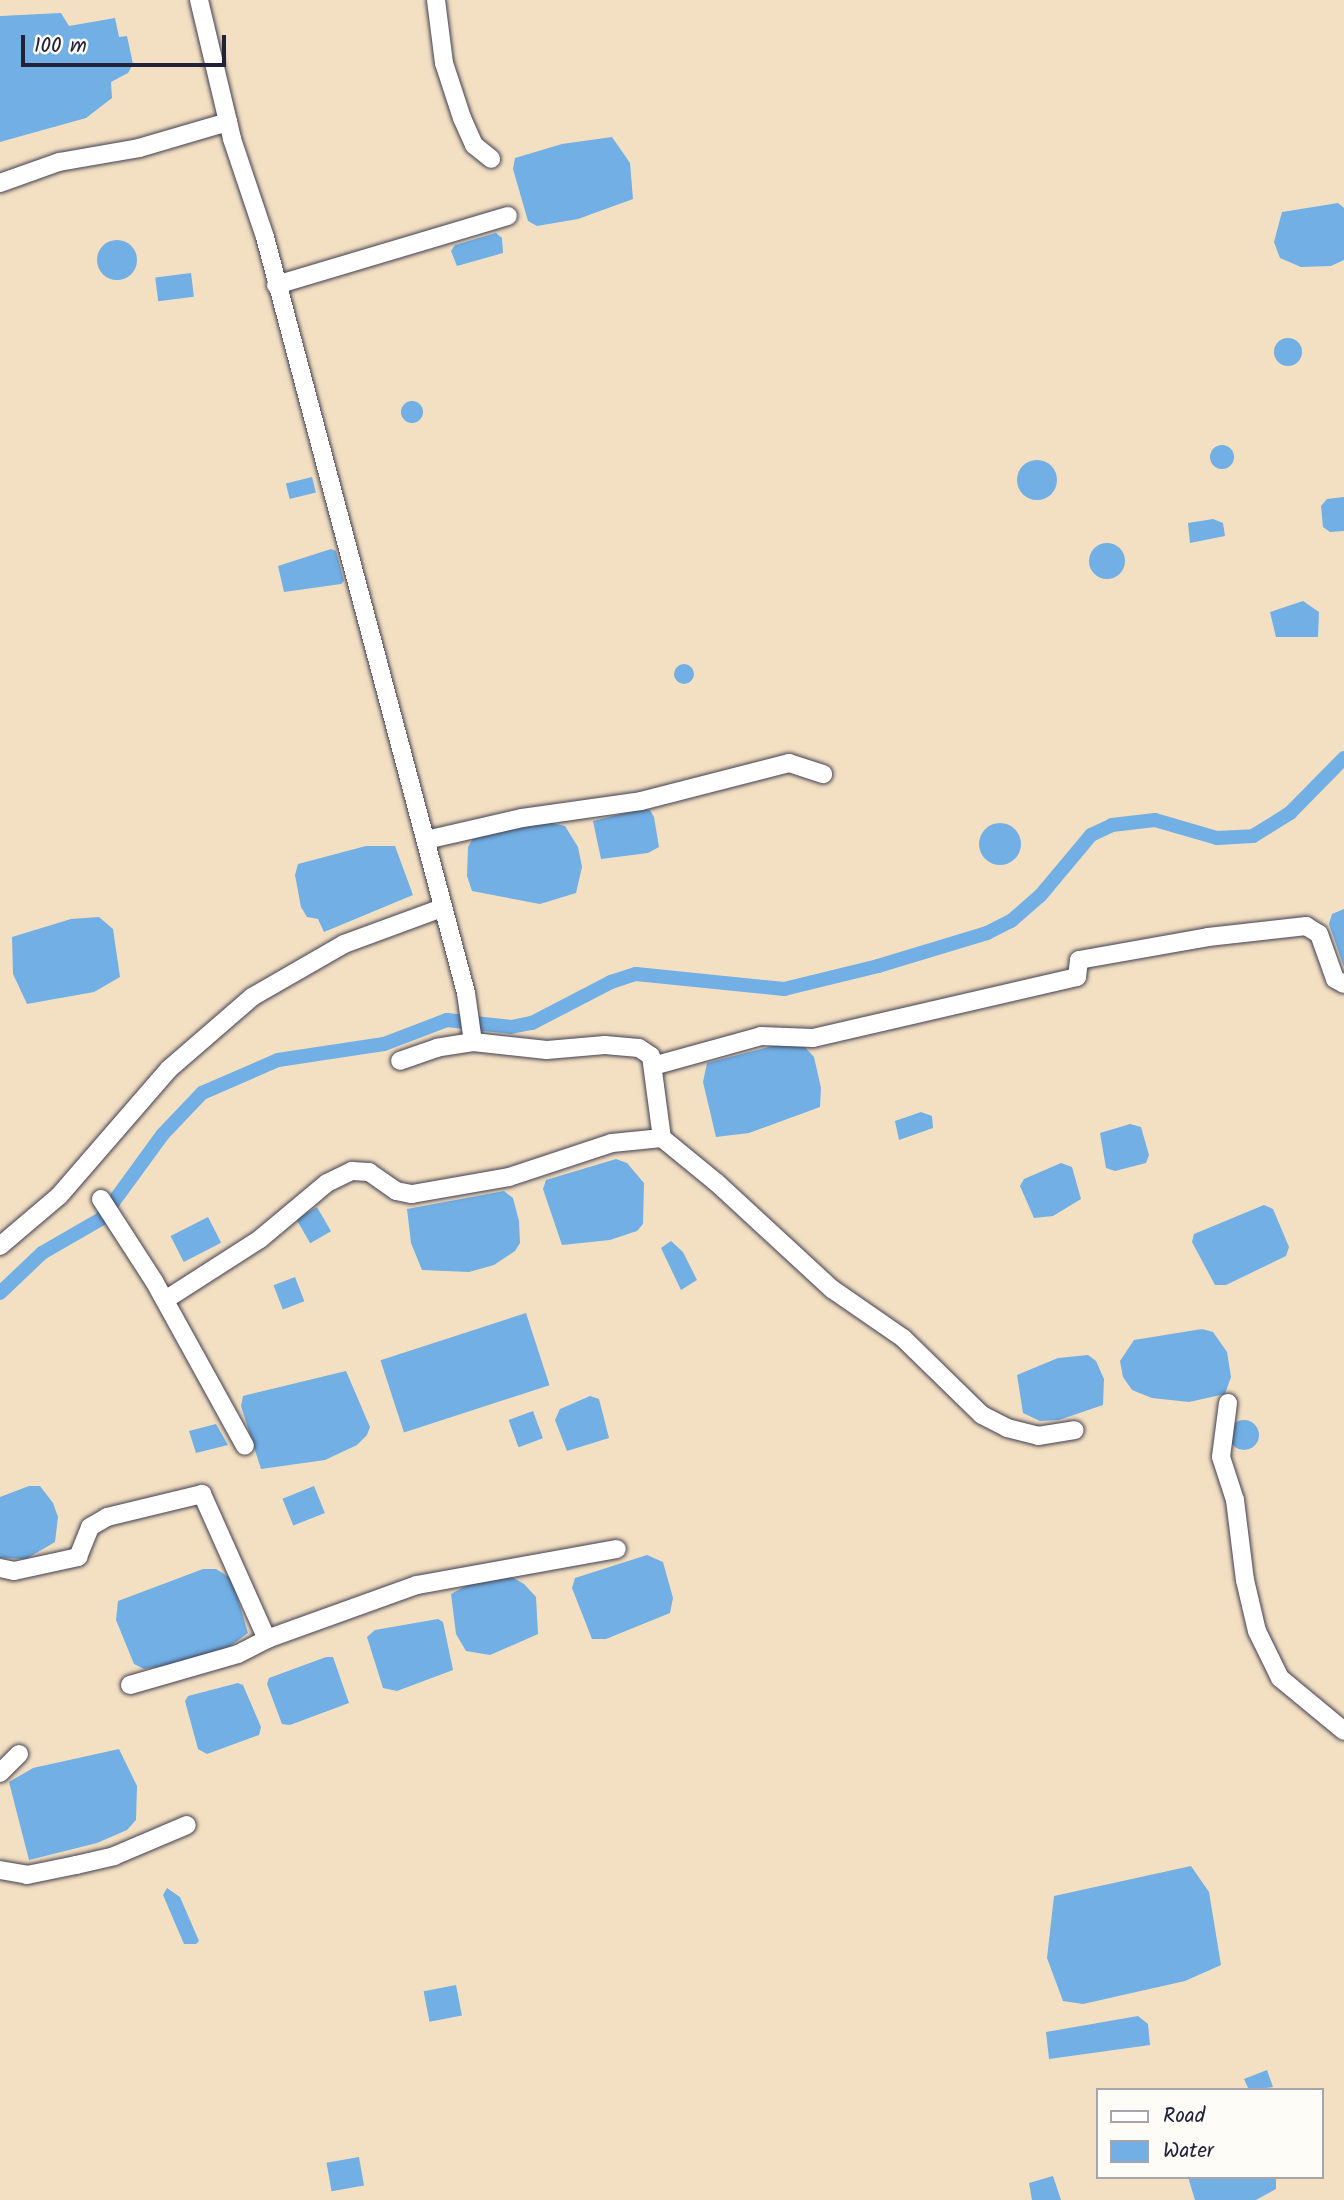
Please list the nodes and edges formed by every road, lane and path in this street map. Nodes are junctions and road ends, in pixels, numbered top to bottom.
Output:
1 (200, 0) edge
2 (436, 0) edge
3 (228, 122) junction
4 (491, 159) dead end
5 (0, 183) edge
6 (508, 216) dead end
7 (276, 285) junction
8 (823, 774) dead end
9 (426, 840) junction
10 (442, 908) junction
11 (1344, 984) edge
12 (472, 1034) junction
13 (400, 1061) dead end
14 (653, 1066) junction
15 (662, 1138) junction
16 (101, 1199) dead end
17 (0, 1246) edge
18 (165, 1300) junction
19 (1228, 1403) dead end
20 (1075, 1430) dead end
21 (246, 1446) dead end
22 (617, 1549) dead end
23 (0, 1569) edge
24 (267, 1639) junction
25 (130, 1685) dead end
26 (1344, 1731) edge
27 (19, 1754) dead end
28 (0, 1773) edge
29 (187, 1825) dead end
30 (0, 1870) edge

1 - 3 street
2 - 4 street
3 - 5 street
3 - 7 street
6 - 7 street
7 - 9 street
8 - 9 street
9 - 10 street
10 - 12 street
10 - 17 street
11 - 14 street
12 - 13 street
12 - 14 street
14 - 15 street
15 - 18 street
15 - 20 street
16 - 18 street
18 - 21 street
19 - 26 street
22 - 24 street
23 - 24 street
24 - 25 street
27 - 28 street
29 - 30 street

